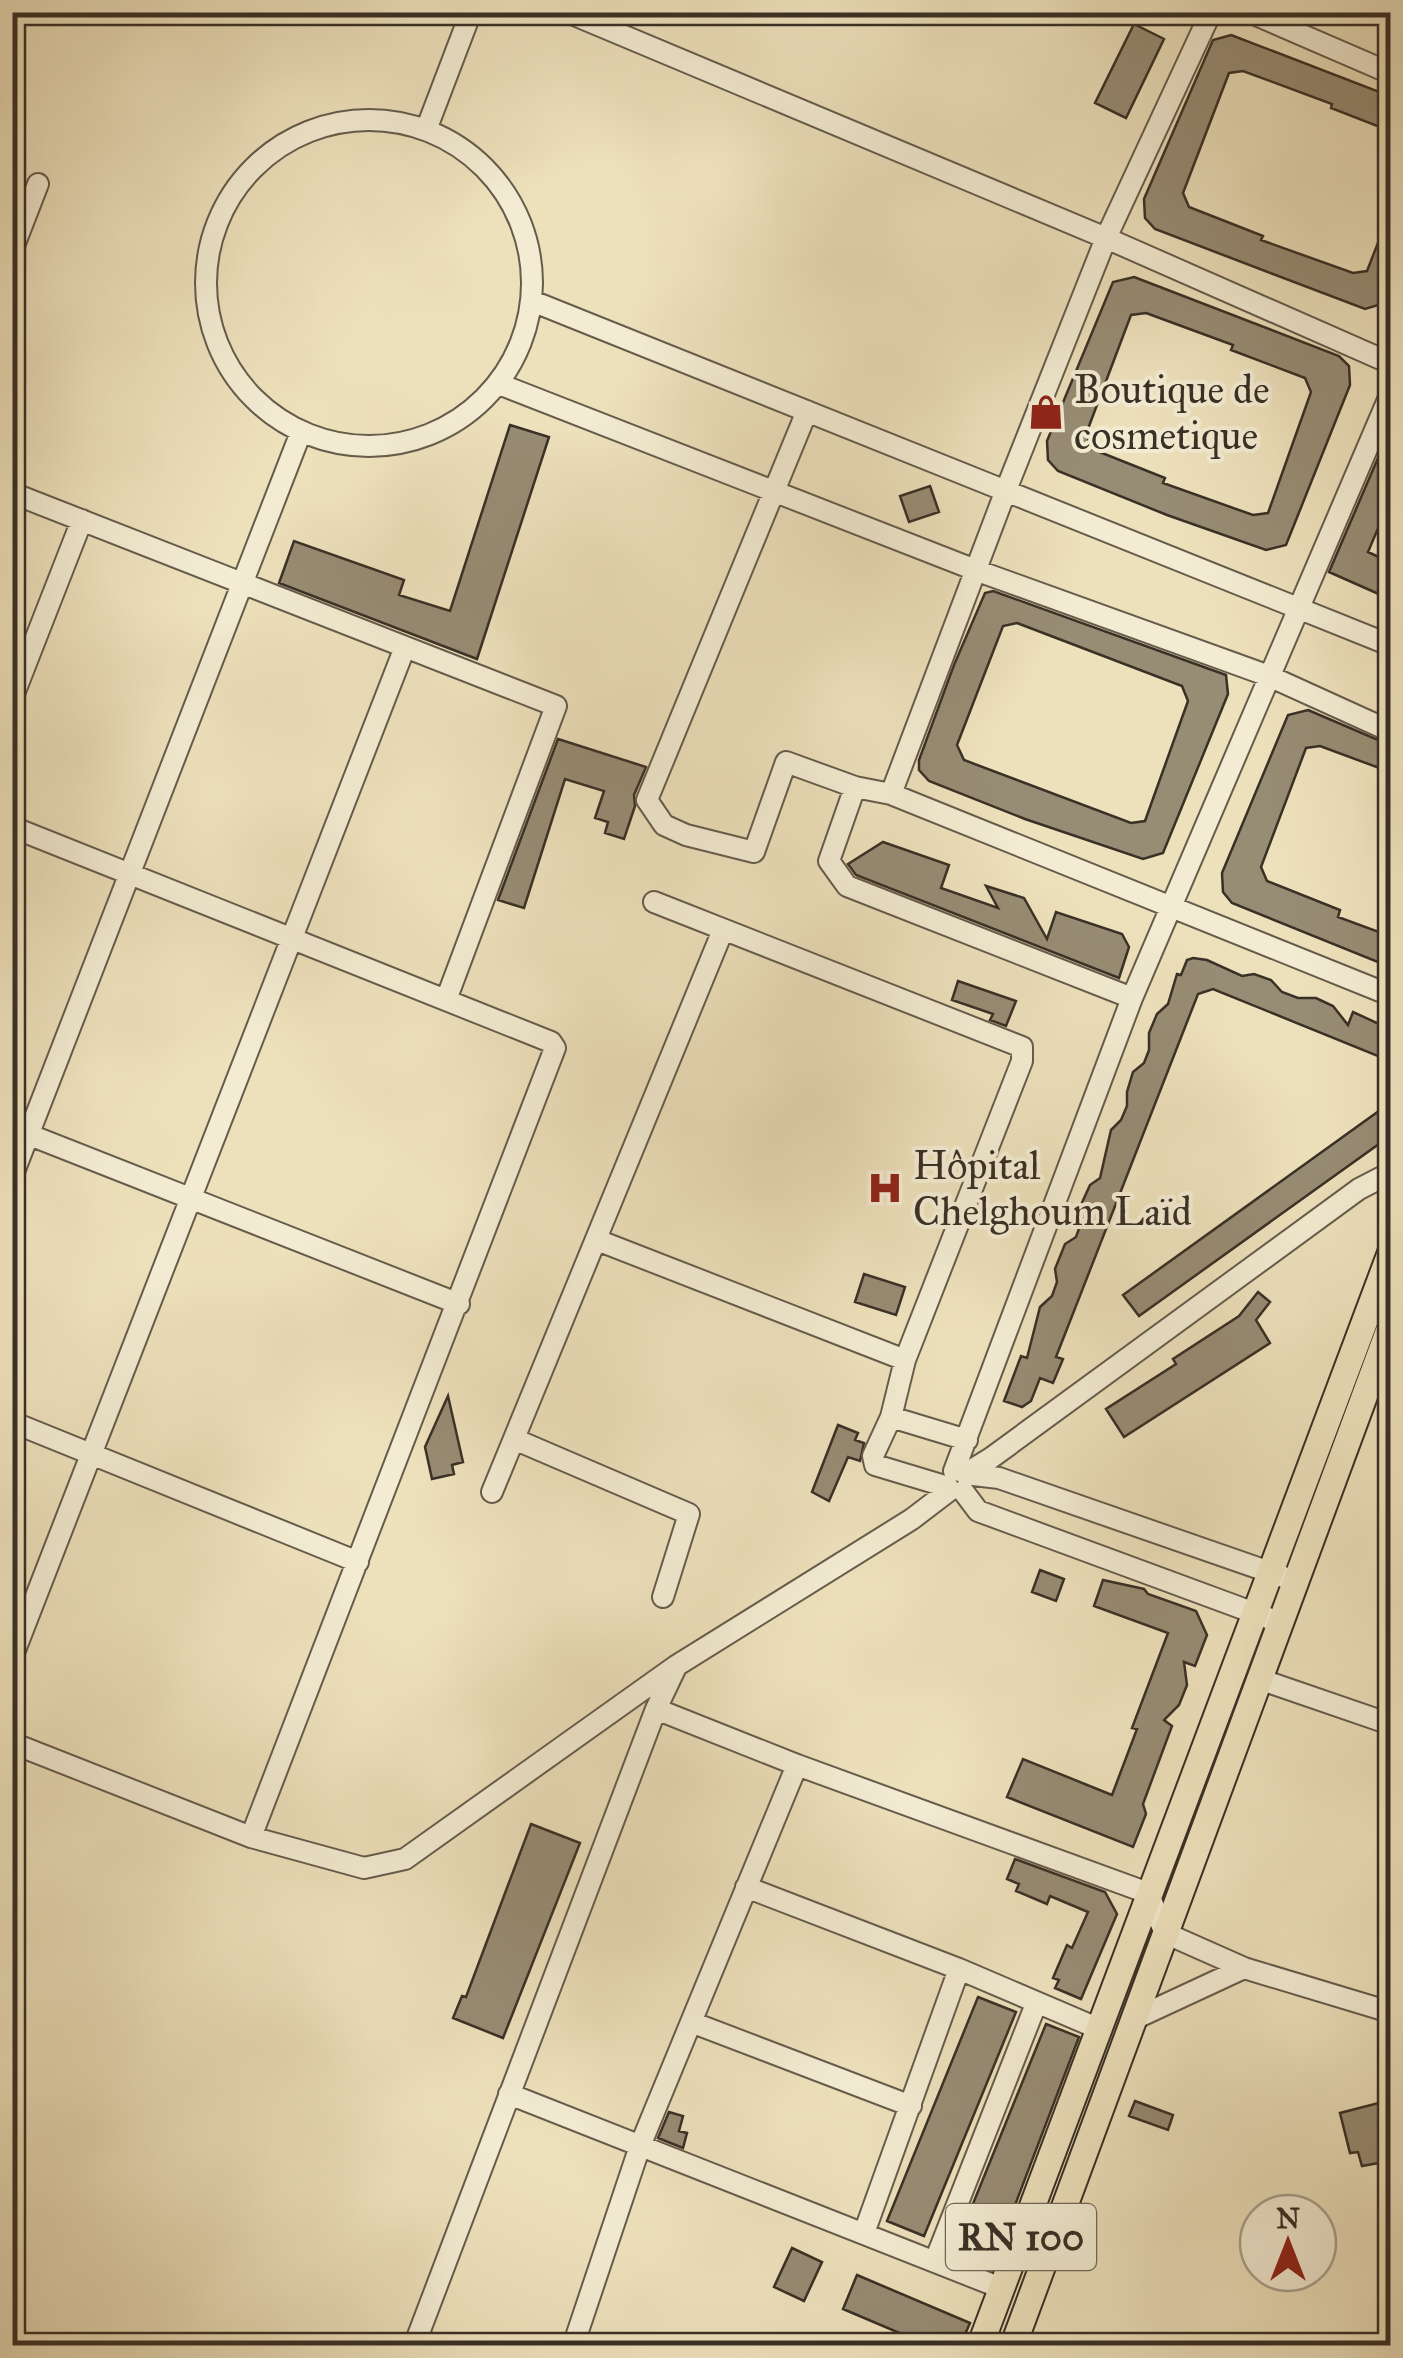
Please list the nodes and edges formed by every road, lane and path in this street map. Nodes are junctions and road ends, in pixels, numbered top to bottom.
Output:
1 (471, 12) edge
2 (567, 12) edge
3 (1211, 12) edge
4 (1249, 12) edge
5 (1390, 74) edge
6 (426, 130) junction
7 (38, 184) dead end
8 (1106, 238) junction
9 (12, 250) edge
10 (532, 302) junction
11 (1390, 362) edge
12 (498, 384) junction
13 (1390, 394) edge
14 (807, 411) junction
15 (301, 432) junction
16 (773, 488) junction
17 (1006, 490) junction
18 (12, 494) edge
19 (82, 520) junction
20 (978, 570) junction
21 (244, 584) junction
22 (1302, 608) junction
23 (1390, 645) edge
24 (404, 647) junction
25 (1269, 676) junction
26 (12, 699) edge
27 (1390, 731) edge
28 (855, 787) junction
29 (890, 794) junction
30 (12, 827) edge
31 (130, 874) junction
32 (654, 902) dead end
33 (1172, 909) junction
34 (723, 930) junction
35 (292, 938) junction
36 (1390, 995) edge
37 (1132, 998) junction
38 (446, 1000) junction
39 (21, 1131) edge
40 (1390, 1174) edge
41 (12, 1178) edge
42 (191, 1198) junction
43 (597, 1240) junction
44 (1390, 1254) edge
45 (459, 1304) junction
46 (1390, 1327) edge
47 (905, 1360) junction
48 (977, 1414) junction
49 (891, 1417) junction
50 (12, 1422) edge
51 (514, 1439) junction
52 (967, 1440) junction
53 (92, 1454) junction
54 (995, 1468) junction
55 (956, 1482) junction
56 (492, 1492) dead end
57 (978, 1511) junction
58 (912, 1520) junction
59 (358, 1562) junction
60 (1273, 1572) junction
61 (1298, 1582) junction
62 (663, 1597) dead end
63 (1270, 1618) junction
64 (12, 1658) edge
65 (676, 1666) junction
66 (1262, 1680) junction
67 (656, 1709) junction
68 (1390, 1724) edge
69 (12, 1743) edge
70 (797, 1765) junction
71 (251, 1837) junction
72 (746, 1887) junction
73 (1148, 1893) junction
74 (1166, 1933) junction
75 (1244, 1968) junction
76 (960, 1969) junction
77 (1036, 2004) junction
78 (1390, 2012) edge
79 (1132, 2020) junction
80 (691, 2022) junction
81 (1097, 2028) junction
82 (509, 2094) junction
83 (911, 2106) junction
84 (640, 2146) junction
85 (864, 2234) junction
86 (935, 2261) junction
87 (1001, 2288) junction
88 (414, 2346) edge
89 (573, 2346) edge
90 (980, 2346) edge
91 (1013, 2346) edge

1 - 6 street
2 - 8 street
3 - 8 street
4 - 5 street
6 - 10 street
6 - 15 street
7 - 9 street
8 - 11 street
8 - 17 street
10 - 12 street
10 - 14 street
12 - 15 street
12 - 16 street
13 - 22 street
14 - 16 street
14 - 17 street
15 - 21 street
16 - 20 street
16 - 28 street
17 - 20 street
17 - 22 street
18 - 19 street
19 - 21 street
19 - 26 street
20 - 25 street
20 - 29 street
21 - 24 street
21 - 31 street
22 - 23 street
22 - 25 street
24 - 35 street
24 - 38 street
25 - 27 street
25 - 33 street
28 - 29 street
28 - 37 street
29 - 33 street
30 - 31 street
31 - 35 street
31 - 39 street
32 - 34 street
33 - 36 street
33 - 37 street
34 - 43 street
34 - 47 street
35 - 38 street
35 - 42 street
37 - 48 street
38 - 45 street
39 - 41 street
39 - 42 street
40 - 54 street
42 - 45 street
42 - 53 street
43 - 47 street
43 - 51 street
44 - 60 main road
45 - 59 street
46 - 61 main road
47 - 49 street
48 - 52 street
48 - 54 street
49 - 52 street
49 - 55 street
50 - 53 street
51 - 56 street
51 - 62 street
52 - 55 street
53 - 59 street
53 - 64 street
54 - 55 street
54 - 60 street
55 - 57 street
55 - 58 street
57 - 58 street
57 - 63 street
58 - 65 street
59 - 71 street
60 - 61 street
60 - 63 main road
61 - 63 main road
63 - 66 main road
63 - 73 main road
65 - 67 street
65 - 71 street
66 - 68 street
66 - 74 main road
67 - 70 street
67 - 82 street
69 - 71 street
70 - 72 street
70 - 73 street
72 - 76 street
72 - 80 street
73 - 74 street
73 - 81 main road
74 - 75 street
74 - 79 main road
75 - 78 street
75 - 79 street
76 - 77 street
76 - 83 street
77 - 81 street
77 - 86 street
79 - 91 main road
80 - 83 street
80 - 84 street
81 - 87 main road, RN 100
82 - 84 street
82 - 88 street
83 - 85 street
84 - 85 street
84 - 89 street
85 - 86 street
86 - 87 street
87 - 90 main road, RN 100

